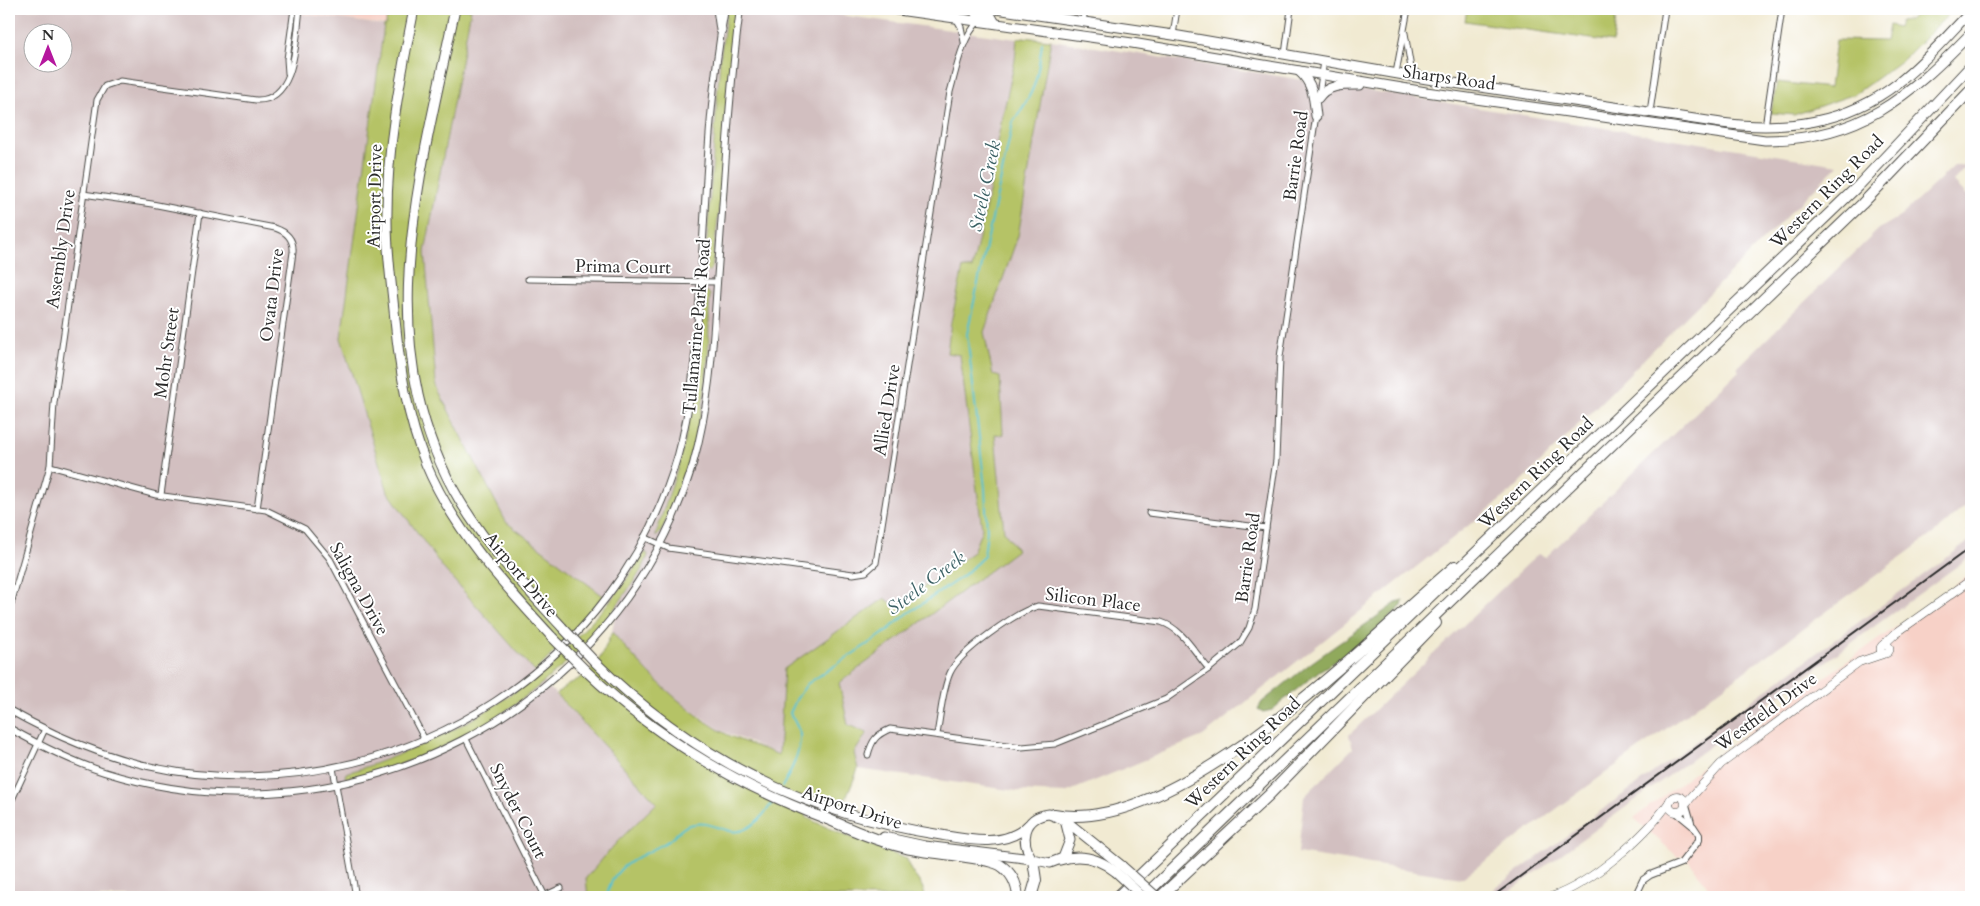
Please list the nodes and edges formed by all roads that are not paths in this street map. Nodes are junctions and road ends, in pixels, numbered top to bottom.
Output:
1 (294, 9) edge
2 (300, 9) edge
3 (414, 9) edge
4 (456, 9) edge
5 (718, 9) edge
6 (725, 9) edge
7 (741, 9) edge
8 (891, 9) edge
9 (972, 9) edge
10 (996, 9) edge
11 (1085, 9) edge
12 (1177, 9) edge
13 (1291, 9) edge
14 (1408, 9) edge
15 (1664, 9) edge
16 (1782, 9) edge
17 (1913, 9) edge
18 (1904, 10) edge
19 (1971, 11) edge
20 (956, 18) junction
21 (979, 21) junction
22 (1083, 22) junction
23 (995, 23) junction
24 (1133, 29) junction
25 (720, 30) junction
26 (1405, 30) junction
27 (1971, 33) edge
28 (1173, 35) junction
29 (964, 42) junction
30 (1132, 43) junction
31 (1284, 54) junction
32 (1324, 61) junction
33 (1971, 66) edge
34 (1298, 70) junction
35 (1396, 73) junction
36 (1322, 74) junction
37 (288, 76) junction
38 (1427, 79) junction
39 (1385, 85) junction
40 (1971, 90) edge
41 (1426, 92) junction
42 (1318, 98) junction
43 (1971, 98) edge
44 (1873, 100) junction
45 (1650, 112) junction
46 (1879, 112) junction
47 (1316, 116) junction
48 (1942, 123) junction
49 (1765, 127) junction
50 (83, 194) junction
51 (200, 214) junction
52 (528, 279) dead end
53 (701, 282) junction
54 (717, 282) junction
55 (50, 466) junction
56 (161, 495) junction
57 (1524, 507) junction
58 (257, 508) junction
59 (1149, 513) dead end
60 (1266, 528) junction
61 (644, 537) junction
62 (659, 545) junction
63 (1507, 547) junction
64 (1971, 580) edge
65 (9, 611) edge
66 (1209, 669) junction
67 (9, 710) edge
68 (9, 728) edge
69 (45, 730) junction
70 (937, 734) junction
71 (466, 739) junction
72 (425, 740) junction
73 (38, 744) junction
74 (868, 755) dead end
75 (333, 768) junction
76 (750, 781) junction
77 (336, 785) junction
78 (1694, 791) junction
79 (1673, 798) junction
80 (1686, 804) junction
81 (9, 806) edge
82 (813, 809) junction
83 (1675, 812) junction
84 (1054, 814) junction
85 (1661, 815) junction
86 (823, 817) junction
87 (1065, 820) junction
88 (1028, 825) junction
89 (1692, 826) junction
90 (1033, 860) junction
91 (1058, 861) junction
92 (1119, 869) junction
93 (561, 888) dead end
94 (544, 896) edge
95 (1636, 896) edge
96 (356, 897) edge
97 (1018, 897) edge
98 (1031, 897) edge
99 (1116, 897) edge
100 (1143, 897) edge
101 (1158, 897) edge
102 (1551, 897) edge

1 - 37 street
2 - 37 street, Assembly Drive
3 - 76 main road, Airport Drive, bridge
4 - 76 main road, Airport Drive, bridge
5 - 25 main road
6 - 25 street, Tullamarine Park Road
7 - 54 street, Tullamarine Park Road
8 - 20 main road, Sharps Road
9 - 23 main road
10 - 22 main road, Sharps Road
11 - 22 street
12 - 28 street
13 - 31 street
14 - 26 street
15 - 45 street
16 - 49 street
17 - 18 street
19 - 44 main road, Sharps Road
20 - 21 main road, Sharps Road
20 - 29 street
21 - 23 main road, Sharps Road
21 - 29 street, Allied Drive
22 - 24 main road, Sharps Road
23 - 30 main road, Sharps Road
24 - 28 main road, Sharps Road
24 - 30 main road
25 - 53 street, Tullamarine Park Road
26 - 35 street
26 - 38 street
27 - 46 main road, Sharps Road
28 - 31 main road, Sharps Road
29 - 62 street, Allied Drive
30 - 34 main road, Sharps Road
31 - 32 main road, Sharps Road
32 - 35 main road, Sharps Road
32 - 36 street, Barrie Road
33 - 57 highway, Western Ring Road
34 - 36 main road, Sharps Road
34 - 47 main road
35 - 38 main road, Sharps Road
35 - 41 main road
36 - 39 main road, Sharps Road
36 - 42 street, Barrie Road
37 - 50 street, Assembly Drive
38 - 45 main road, Sharps Road
39 - 41 main road, Sharps Road
39 - 42 main road
40 - 48 highway, Western Ring Road
41 - 46 main road, Sharps Road
42 - 47 street, Barrie Road
43 - 48 highway
44 - 46 main road
44 - 49 main road, Sharps Road
45 - 49 main road, Sharps Road
47 - 60 street, Barrie Road
48 - 63 highway, Western Ring Road
50 - 51 street, Ovata Drive
50 - 55 street, Assembly Drive
51 - 56 street, Mohr Street
51 - 58 street, Ovata Drive
52 - 53 street, Prima Court
53 - 54 street, Prima Court
53 - 61 street, Tullamarine Park Road
54 - 62 street, Tullamarine Park Road
55 - 56 street, Saligna Drive
55 - 65 street, Assembly Drive
56 - 58 street, Saligna Drive
57 - 84 highway
57 - 99 highway, Western Ring Road
58 - 72 street, Saligna Drive
59 - 60 street
60 - 66 street, Barrie Road
61 - 62 street, Allied Drive
61 - 72 street, Tullamarine Park Road
62 - 71 street, Tullamarine Park Road
63 - 100 highway, Western Ring Road
63 - 101 highway
64 - 78 main road, Westfield Drive
66 - 70 street, Barrie Road
66 - 70 street, Silicon Place
67 - 69 street, Tullamarine Park Road
68 - 73 street, Tullamarine Park Road
69 - 73 street
69 - 75 street, Tullamarine Park Road
70 - 74 street, Barrie Road
71 - 77 street, Tullamarine Park Road
71 - 94 street, Snyder Court
72 - 75 street, Tullamarine Park Road
73 - 77 street, Tullamarine Park Road
73 - 81 street
75 - 77 street
76 - 82 main road, Airport Drive
77 - 96 street
78 - 79 main road
78 - 80 main road, Westfield Drive
79 - 80 main road
79 - 83 main road
79 - 85 main road
80 - 83 main road
80 - 89 street
82 - 86 main road, Airport Drive
82 - 88 main road, Airport Drive
83 - 85 main road
83 - 89 street
84 - 87 main road
84 - 88 main road
85 - 102 main road
86 - 90 main road, Airport Drive
86 - 97 highway
87 - 91 main road
87 - 92 main road
88 - 90 main road
89 - 95 street
90 - 91 main road
90 - 98 highway
91 - 92 main road
92 - 100 main road, bridge
92 - 101 main road, bridge
93 - 94 street, Snyder Court

